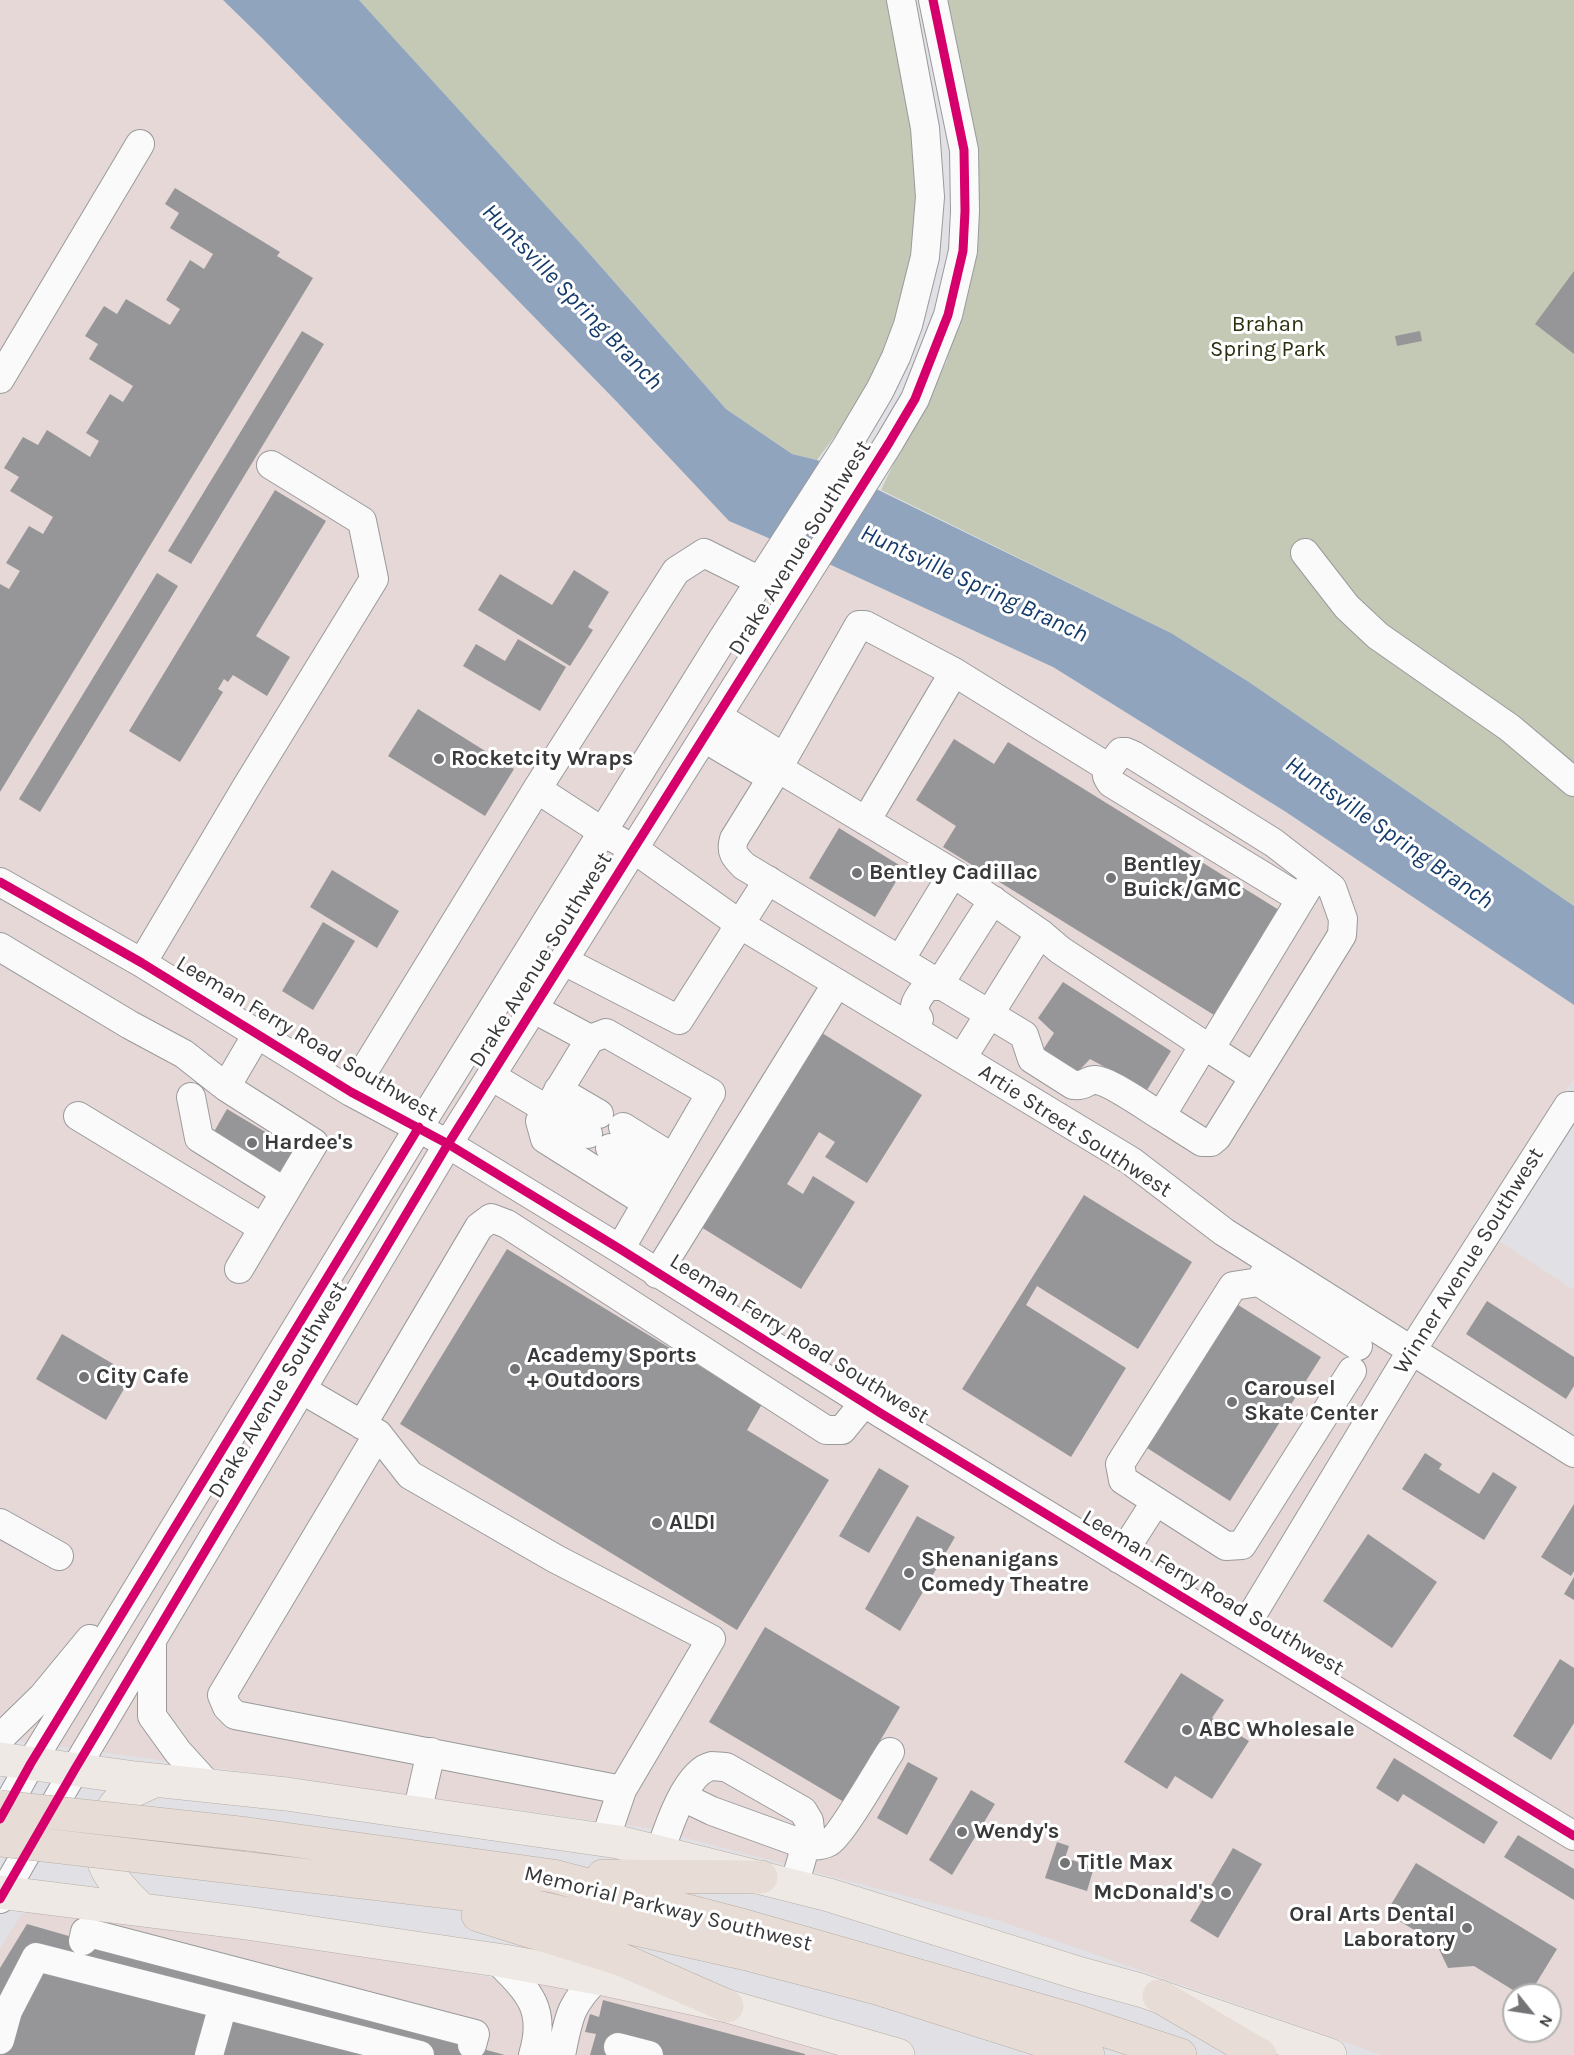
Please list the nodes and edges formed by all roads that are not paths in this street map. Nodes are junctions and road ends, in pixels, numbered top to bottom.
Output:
1 (901, 0) edge
2 (933, 0) edge
3 (140, 144) dead end
4 (0, 379) edge
5 (271, 465) dead end
6 (1305, 553) dead end
7 (760, 580) junction
8 (954, 672) junction
9 (710, 727) junction
10 (775, 766) junction
11 (1109, 768) junction
12 (1574, 782) edge
13 (537, 789) junction
14 (866, 821) junction
15 (603, 832) junction
16 (634, 849) junction
17 (953, 873) junction
18 (1316, 874) junction
19 (768, 880) junction
20 (0, 882) edge
21 (1301, 898) junction
22 (993, 900) junction
23 (741, 925) junction
24 (1040, 933) junction
25 (0, 947) edge
26 (900, 960) junction
27 (564, 961) junction
28 (142, 963) junction
29 (837, 983) junction
30 (938, 985) junction
31 (534, 1009) junction
32 (989, 1014) junction
33 (916, 1023) junction
34 (257, 1035) junction
35 (590, 1039) junction
36 (1207, 1047) junction
37 (962, 1058) junction
38 (492, 1076) junction
39 (1254, 1077) junction
40 (226, 1087) junction
41 (351, 1092) junction
42 (191, 1097) dead end
43 (553, 1100) junction
44 (1571, 1106) edge
45 (78, 1116) dead end
46 (1161, 1116) junction
47 (419, 1127) junction
48 (448, 1144) junction
49 (660, 1180) junction
50 (285, 1192) junction
51 (559, 1213) junction
52 (263, 1228) junction
53 (540, 1245) junction
54 (620, 1249) junction
55 (238, 1269) dead end
56 (1265, 1272) junction
57 (657, 1274) junction
58 (306, 1311) junction
59 (337, 1329) junction
60 (1361, 1347) junction
61 (1412, 1350) junction
62 (270, 1370) junction
63 (302, 1390) junction
64 (1386, 1393) junction
65 (864, 1402) junction
66 (370, 1429) junction
67 (1574, 1453) edge
68 (1156, 1501) junction
69 (0, 1522) edge
70 (59, 1556) dead end
71 (1119, 1558) junction
72 (153, 1564) junction
73 (1240, 1633) junction
74 (152, 1641) junction
75 (0, 1738) edge
76 (431, 1752) junction
77 (890, 1752) dead end
78 (16, 1761) edge
79 (75, 1769) junction
80 (156, 1780) junction
81 (209, 1786) junction
82 (622, 1790) junction
83 (683, 1797) junction
84 (0, 1807) edge
85 (417, 1813) junction
86 (0, 1819) edge
87 (1574, 1836) edge
88 (0, 1840) edge
89 (605, 1840) junction
90 (806, 1845) junction
91 (660, 1852) junction
92 (250, 1869) junction
93 (553, 1876) junction
94 (761, 1877) junction
95 (794, 1886) junction
96 (1, 1894) edge
97 (142, 1910) junction
98 (83, 1941) dead end
99 (498, 1961) junction
100 (597, 1978) junction
101 (1159, 1996) junction
102 (223, 2005) junction
103 (727, 2006) junction
104 (0, 2040) edge
105 (472, 2045) dead end
106 (618, 2047) dead end
107 (537, 2049) edge
108 (209, 2055) edge
109 (420, 2055) edge
110 (561, 2055) edge
111 (650, 2055) edge
112 (898, 2055) edge
113 (1088, 2055) edge
114 (1180, 2055) edge
115 (1260, 2055) edge
116 (1330, 2055) edge

1 - 7 street, Drake Avenue Southwest
2 - 9 street, Drake Avenue Southwest
3 - 4 street
5 - 28 street
6 - 12 street
7 - 13 street
7 - 15 street, Drake Avenue Southwest
8 - 10 street
8 - 11 street
8 - 14 street
9 - 10 street
9 - 16 street, Drake Avenue Southwest
10 - 14 street
10 - 19 street
11 - 18 street
11 - 21 street
13 - 15 street, Artie Street Southwest
13 - 41 street
14 - 17 street
15 - 16 street, Artie Street Southwest
15 - 47 street, Drake Avenue Southwest
16 - 23 street, Artie Street Southwest
16 - 27 street, Drake Avenue Southwest
17 - 22 street
17 - 26 street
18 - 21 street
18 - 39 street
19 - 23 street
19 - 26 street
20 - 28 street, Leeman Ferry Road Southwest
21 - 36 street
22 - 24 street
22 - 30 street
23 - 27 street
23 - 29 street, Artie Street Southwest
24 - 32 street
24 - 36 street
25 - 40 street
26 - 30 street
27 - 31 street, Drake Avenue Southwest
28 - 34 street, Leeman Ferry Road Southwest
29 - 33 street, Artie Street Southwest
29 - 57 street
30 - 32 street
30 - 33 street
31 - 35 street
31 - 38 street, Drake Avenue Southwest
32 - 37 street
32 - 46 street
33 - 37 street, Artie Street Southwest
34 - 40 street
34 - 41 street, Leeman Ferry Road Southwest
35 - 43 street
35 - 49 street
36 - 39 street
36 - 46 street
37 - 56 street, Artie Street Southwest
38 - 43 street
38 - 48 street, Drake Avenue Southwest
39 - 46 street
40 - 50 street
41 - 47 street, Leeman Ferry Road Southwest
42 - 50 street
43 - 49 street
43 - 49 street
44 - 61 street, Winner Avenue Southwest
45 - 52 street
47 - 48 street, Leeman Ferry Road Southwest
47 - 58 street, Drake Avenue Southwest
48 - 51 street, Leeman Ferry Road Southwest
48 - 59 street, Drake Avenue Southwest
49 - 54 street
50 - 52 street
51 - 53 street
51 - 54 street, Leeman Ferry Road Southwest
52 - 55 street
53 - 65 street
53 - 66 street
54 - 57 street, Leeman Ferry Road Southwest
56 - 60 street, Artie Street Southwest
56 - 68 street
57 - 65 street, Leeman Ferry Road Southwest
58 - 59 street
58 - 62 street, Drake Avenue Southwest
59 - 63 street, Drake Avenue Southwest
60 - 61 street, Artie Street Southwest
60 - 64 street
60 - 68 street
61 - 64 street, Winner Avenue Southwest
61 - 67 street, Artie Street Southwest
62 - 63 street
62 - 72 street, Drake Avenue Southwest
63 - 66 street
63 - 74 street, Drake Avenue Southwest
64 - 73 street, Winner Avenue Southwest
65 - 71 street, Leeman Ferry Road Southwest
66 - 76 street
66 - 82 street
68 - 71 street
69 - 70 street
71 - 73 street, Leeman Ferry Road Southwest
72 - 75 street
72 - 78 street, Drake Avenue Southwest
73 - 87 street, Leeman Ferry Road Southwest
74 - 79 street, Drake Avenue Southwest
74 - 81 street
76 - 82 street
76 - 85 street
77 - 90 street
78 - 79 main road
78 - 86 street, Drake Avenue Southwest
79 - 80 main road
79 - 96 street, Drake Avenue Southwest
80 - 81 main road
80 - 97 main road
81 - 85 main road
82 - 89 street
83 - 90 street
83 - 90 street
83 - 91 street
84 - 93 highway, Memorial Parkway Southwest, bridge
85 - 89 main road
88 - 92 highway, Memorial Parkway Southwest, bridge
89 - 91 main road
90 - 95 street
91 - 94 main road
92 - 103 highway
92 - 113 highway, Memorial Parkway Southwest
93 - 94 highway
93 - 114 highway, Memorial Parkway Southwest
94 - 95 main road
95 - 101 main road
96 - 97 main road
97 - 99 main road
98 - 105 street
99 - 100 main road
99 - 107 street
100 - 103 main road
100 - 110 street
101 - 115 highway
101 - 116 main road
102 - 104 street
102 - 108 street
102 - 109 street
103 - 112 main road
106 - 111 street

